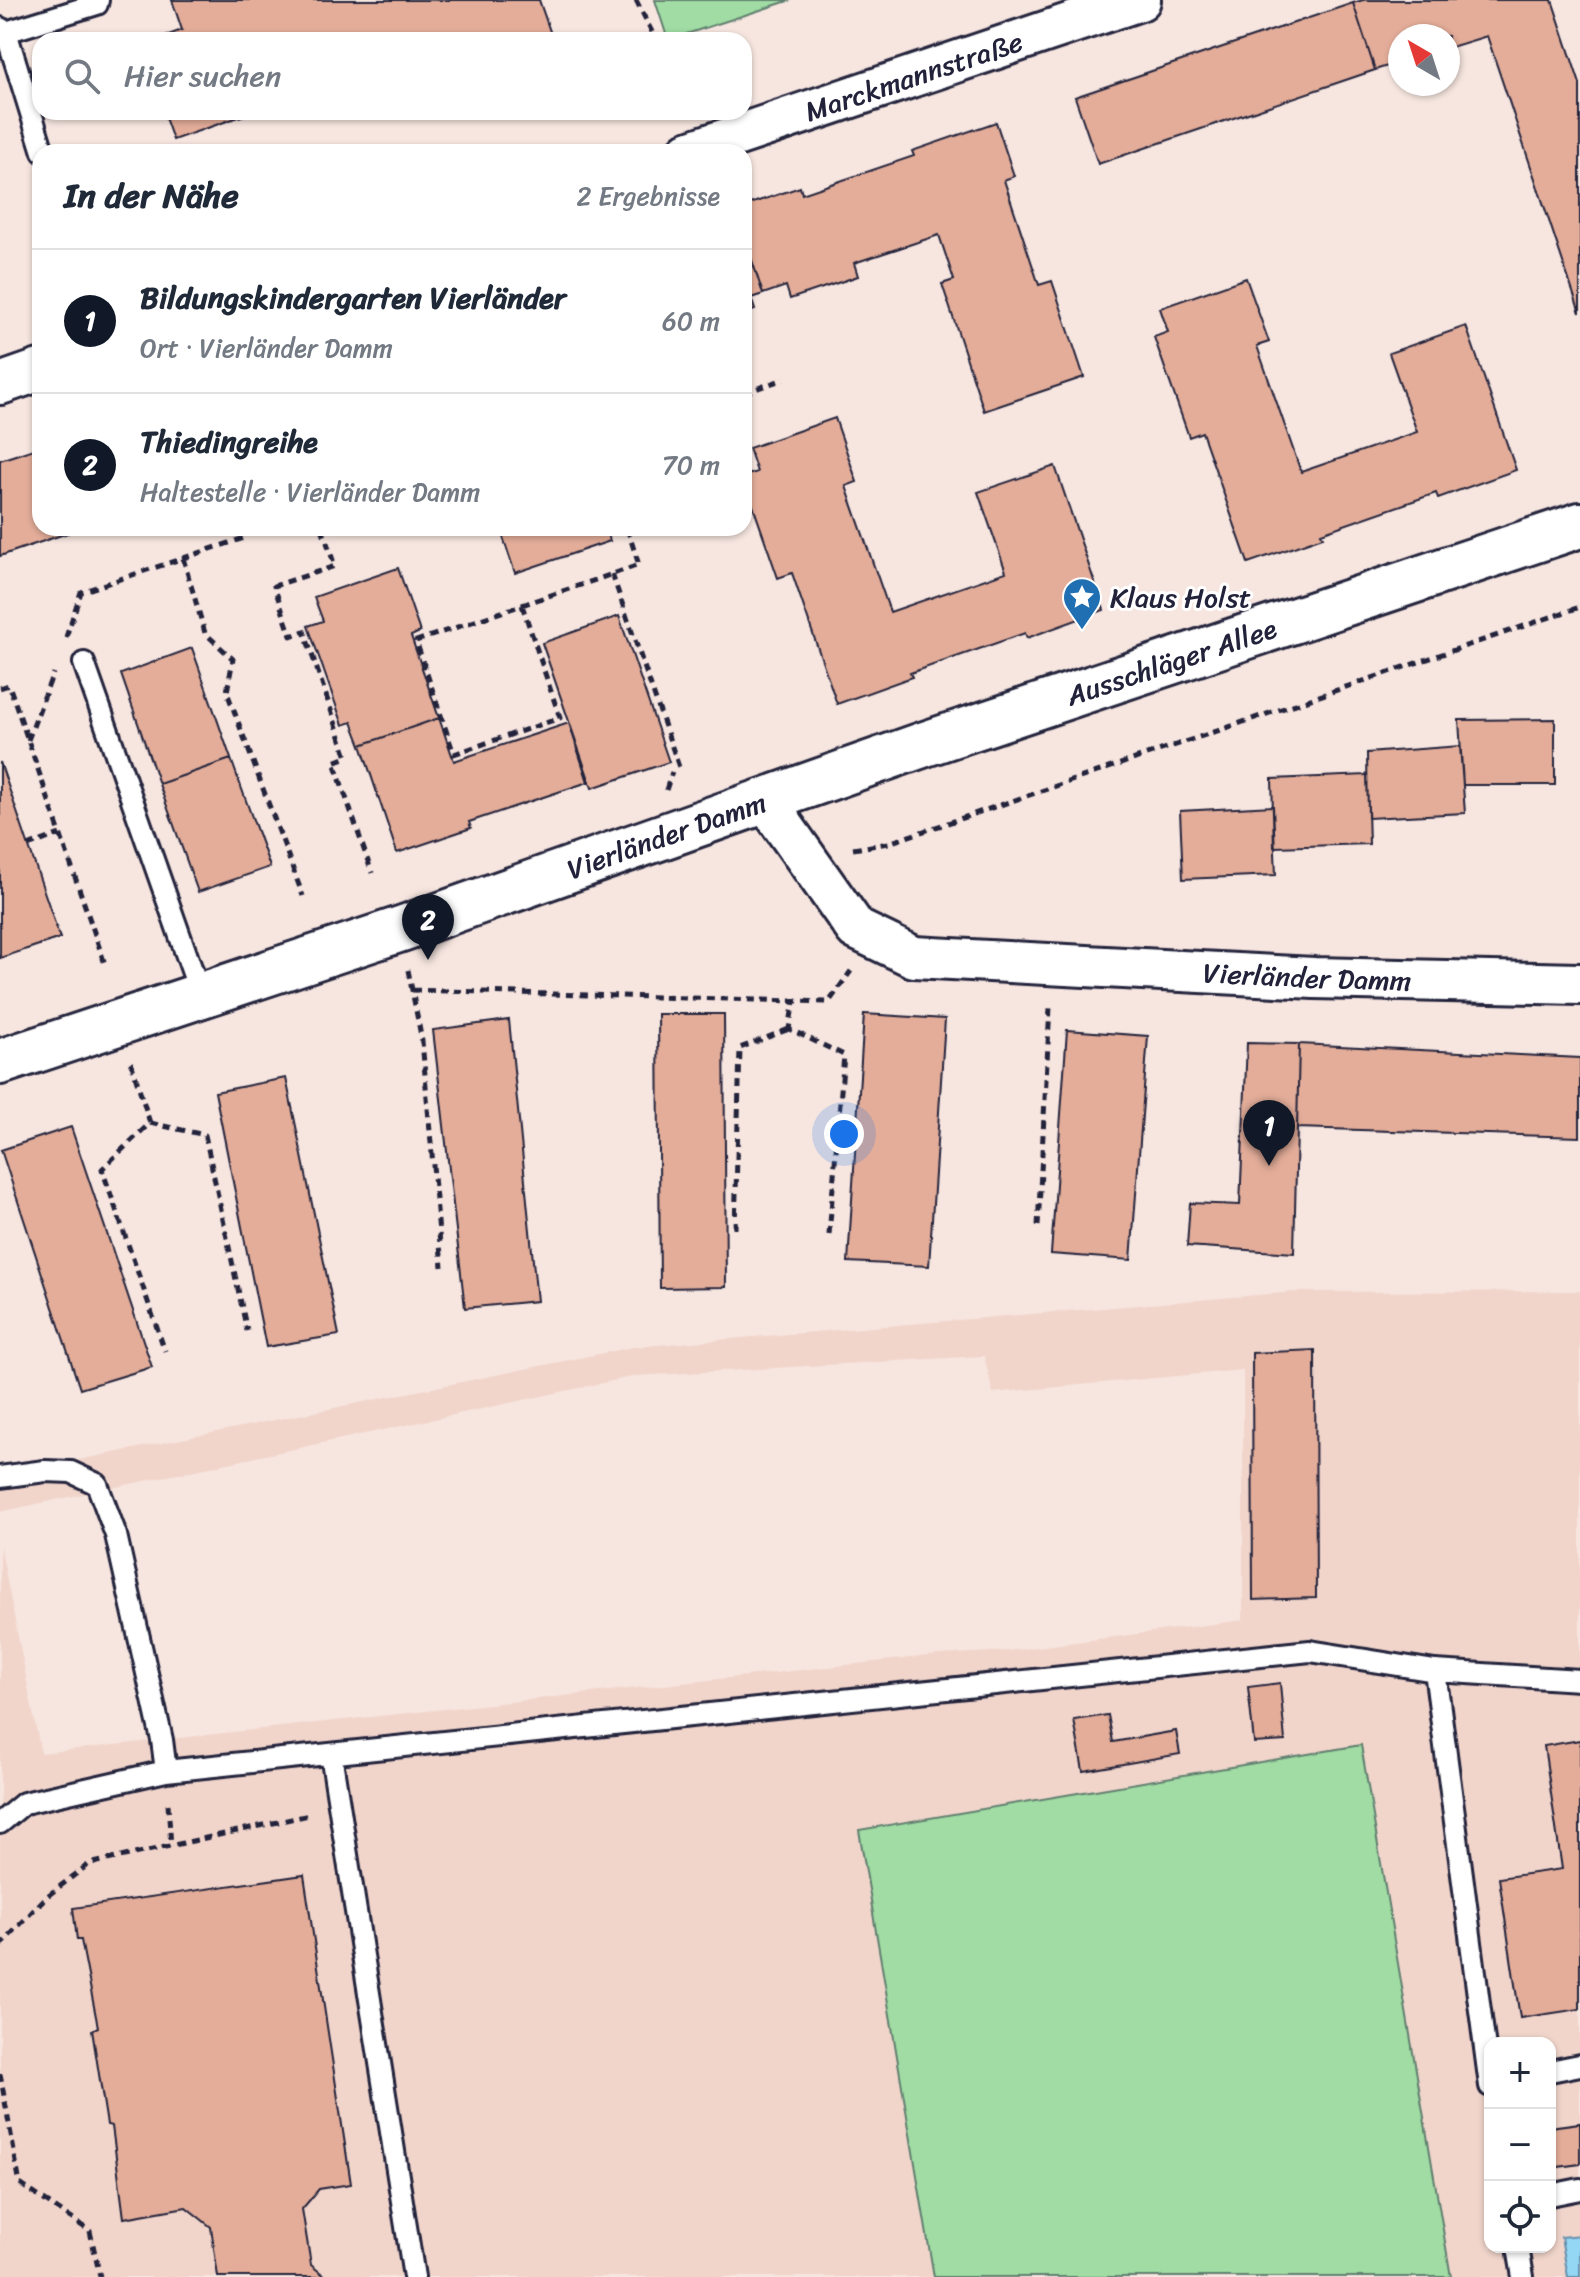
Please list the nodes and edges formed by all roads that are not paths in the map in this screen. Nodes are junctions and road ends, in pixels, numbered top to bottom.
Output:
1 (98, 0) edge
2 (1140, 0) edge
3 (3, 30) edge
4 (32, 118) edge
5 (33, 120) edge
6 (40, 144) edge
7 (712, 144) edge
8 (32, 373) edge
9 (0, 384) edge
10 (1580, 525) edge
11 (84, 663) dead end
12 (765, 800) junction
13 (1580, 984) edge
14 (201, 996) junction
15 (0, 1062) edge
16 (0, 1477) edge
17 (1435, 1671) junction
18 (1580, 1680) edge
19 (331, 1754) junction
20 (166, 1771) junction
21 (0, 1823) edge
22 (1484, 2038) edge
23 (1580, 2065) edge
24 (1556, 2070) edge
25 (1580, 2189) edge
26 (1556, 2194) edge
27 (1519, 2253) edge
28 (414, 2277) edge
29 (1523, 2277) edge

1 - 3 lane
2 - 7 street, Marckmannstraße
3 - 4 lane
5 - 6 lane
8 - 9 street
10 - 12 street, Ausschläger Allee
11 - 14 lane
12 - 13 street, Vierländer Damm
12 - 14 street, Vierländer Damm
14 - 15 street, Vierländer Damm
16 - 20 lane
17 - 18 lane
17 - 19 lane
17 - 22 lane
19 - 20 lane
19 - 28 lane
20 - 21 lane
23 - 24 lane
25 - 26 lane
27 - 29 lane

